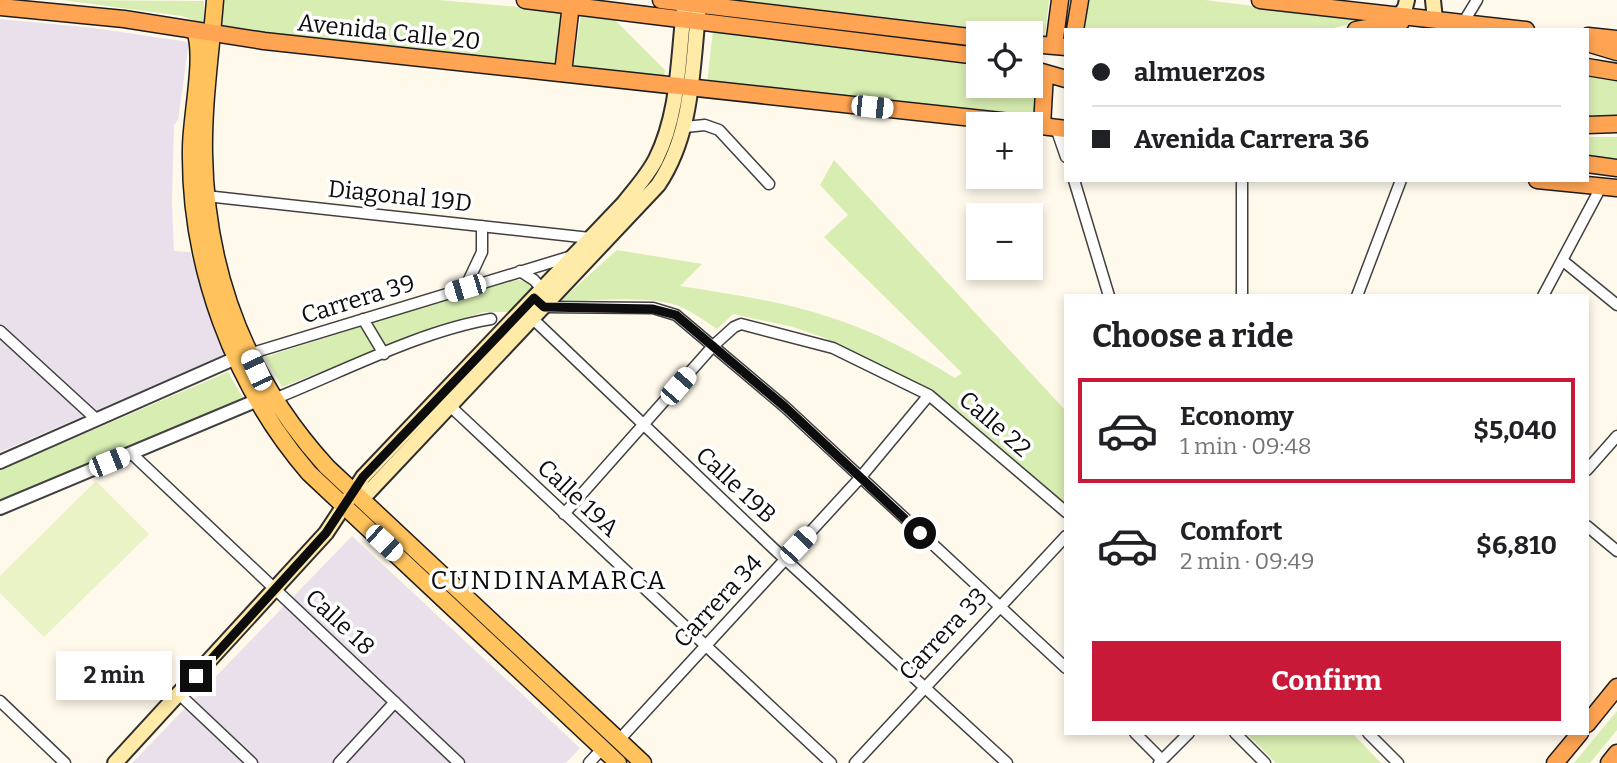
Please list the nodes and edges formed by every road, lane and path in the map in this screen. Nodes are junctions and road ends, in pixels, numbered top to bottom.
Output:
1 (34, 0) edge
2 (215, 0) edge
3 (525, 0) edge
4 (662, 0) edge
5 (1060, 0) edge
6 (1080, 0) edge
7 (1260, 0) edge
8 (1407, 0) edge
9 (1433, 0) edge
10 (1476, 0) edge
11 (571, 4) junction
12 (1, 7) edge
13 (691, 7) edge
14 (1399, 16) junction
15 (1435, 20) junction
16 (1463, 23) junction
17 (1075, 28) edge
18 (1365, 28) edge
19 (1508, 28) edge
20 (195, 31) junction
21 (212, 34) junction
22 (1589, 36) edge
23 (966, 37) edge
24 (1617, 39) edge
25 (1589, 44) edge
26 (1060, 46) edge
27 (1617, 52) edge
28 (966, 54) edge
29 (1589, 66) edge
30 (1043, 72) edge
31 (1617, 72) edge
32 (563, 74) junction
33 (1064, 78) edge
34 (683, 86) junction
35 (1043, 93) edge
36 (1617, 124) edge
37 (1589, 125) edge
38 (684, 127) junction
39 (1051, 127) edge
40 (1064, 153) edge
41 (1589, 164) edge
42 (1617, 168) edge
43 (1075, 182) edge
44 (1242, 182) edge
45 (1400, 182) edge
46 (1555, 182) edge
47 (769, 184) dead end
48 (1609, 188) edge
49 (206, 196) junction
50 (482, 226) junction
51 (590, 238) junction
52 (573, 256) junction
53 (1562, 260) junction
54 (520, 271) junction
55 (465, 288) junction
56 (1108, 294) edge
57 (1242, 294) edge
58 (1358, 294) edge
59 (1544, 294) edge
60 (540, 298) junction
61 (1617, 305) edge
62 (363, 319) junction
63 (491, 319) dead end
64 (533, 319) junction
65 (0, 331) edge
66 (713, 345) junction
67 (384, 354) junction
68 (243, 356) junction
69 (929, 395) junction
70 (266, 399) junction
71 (450, 406) junction
72 (96, 419) junction
73 (643, 426) junction
74 (1617, 436) edge
75 (131, 453) junction
76 (0, 462) edge
77 (1589, 468) edge
78 (860, 478) junction
79 (357, 495) junction
80 (344, 505) junction
81 (0, 508) edge
82 (1064, 510) edge
83 (564, 514) junction
84 (1589, 528) edge
85 (1064, 538) edge
86 (1617, 551) edge
87 (785, 559) junction
88 (275, 589) junction
89 (1000, 606) junction
90 (705, 645) junction
91 (1064, 666) edge
92 (926, 687) junction
93 (1617, 687) edge
94 (179, 694) junction
95 (0, 701) edge
96 (395, 702) junction
97 (1589, 722) edge
98 (1137, 735) edge
99 (1237, 735) edge
100 (1370, 735) edge
101 (1578, 735) edge
102 (1185, 736) edge
103 (619, 740) junction
104 (602, 749) junction
105 (1617, 753) edge
106 (1161, 761) edge
107 (65, 763) edge
108 (115, 763) edge
109 (252, 763) edge
110 (339, 763) edge
111 (459, 763) edge
112 (589, 763) edge
113 (618, 763) edge
114 (643, 763) edge
115 (831, 763) edge
116 (855, 763) edge
117 (1007, 763) edge
118 (1265, 763) edge
119 (1398, 763) edge
120 (1555, 763) edge
121 (1609, 763) edge

1 - 12 highway
2 - 21 main road
3 - 11 highway
4 - 13 highway
5 - 26 highway
6 - 17 highway
7 - 14 highway
8 - 14 main road
9 - 15 main road
10 - 16 street
11 - 13 highway
11 - 32 highway
12 - 20 highway, Avenida Calle 20
13 - 23 highway
13 - 28 highway
13 - 34 main road
14 - 15 highway
15 - 16 highway
15 - 18 highway
16 - 19 highway
20 - 21 highway, Avenida Calle 20
20 - 68 main road
21 - 32 highway, Avenida Calle 20
21 - 49 main road
22 - 24 highway
25 - 27 highway
29 - 31 highway
30 - 33 highway
32 - 34 highway, Avenida Calle 20
34 - 38 main road
34 - 39 highway, Avenida Calle 20
34 - 51 main road
35 - 39 highway
36 - 37 highway
38 - 47 street
38 - 60 main road
39 - 40 street
41 - 42 highway
43 - 56 street
44 - 57 street
45 - 58 street
46 - 48 highway
48 - 53 street
49 - 50 street, Diagonal 19D
49 - 68 main road
50 - 51 street, Diagonal 19D
50 - 55 street
51 - 52 main road
52 - 54 street, Carrera 39
52 - 60 main road
53 - 59 street
53 - 61 street
54 - 55 street, Carrera 39
54 - 60 street
55 - 62 street, Carrera 39
60 - 64 main road
60 - 66 street
60 - 79 main road
62 - 67 street
62 - 68 street, Carrera 39
63 - 67 street
64 - 71 main road
64 - 73 street, Calle 19B
65 - 72 street
66 - 69 street, Calle 22
66 - 73 street
66 - 78 street
67 - 70 street
68 - 70 main road
68 - 72 street
69 - 78 street, Carrera 34
69 - 82 street, Calle 22
70 - 75 street
70 - 79 main road
70 - 80 main road
71 - 79 main road
71 - 83 street, Calle 19A
72 - 76 street
73 - 83 street
73 - 87 street, Calle 19B
74 - 77 street
75 - 81 street
75 - 88 street, Calle 18
78 - 87 street, Carrera 34
78 - 89 street
79 - 80 main road
79 - 103 main road
80 - 88 main road
80 - 104 main road
83 - 90 street, Calle 19A
84 - 86 street
85 - 89 street, Carrera 33
87 - 90 street, Carrera 34
87 - 92 street, Calle 19B
88 - 94 main road
88 - 96 street, Calle 18
89 - 91 street
89 - 92 street, Carrera 33
90 - 103 street, Carrera 34
90 - 115 street, Calle 19A
92 - 116 street, Carrera 33
92 - 117 street, Calle 19B
93 - 97 highway
94 - 108 main road
94 - 109 street
95 - 107 street
96 - 110 street
96 - 111 street, Calle 18
98 - 106 street
99 - 118 street
100 - 119 street
101 - 120 highway
102 - 106 street
103 - 114 main road
104 - 112 street
104 - 113 main road
105 - 121 highway

